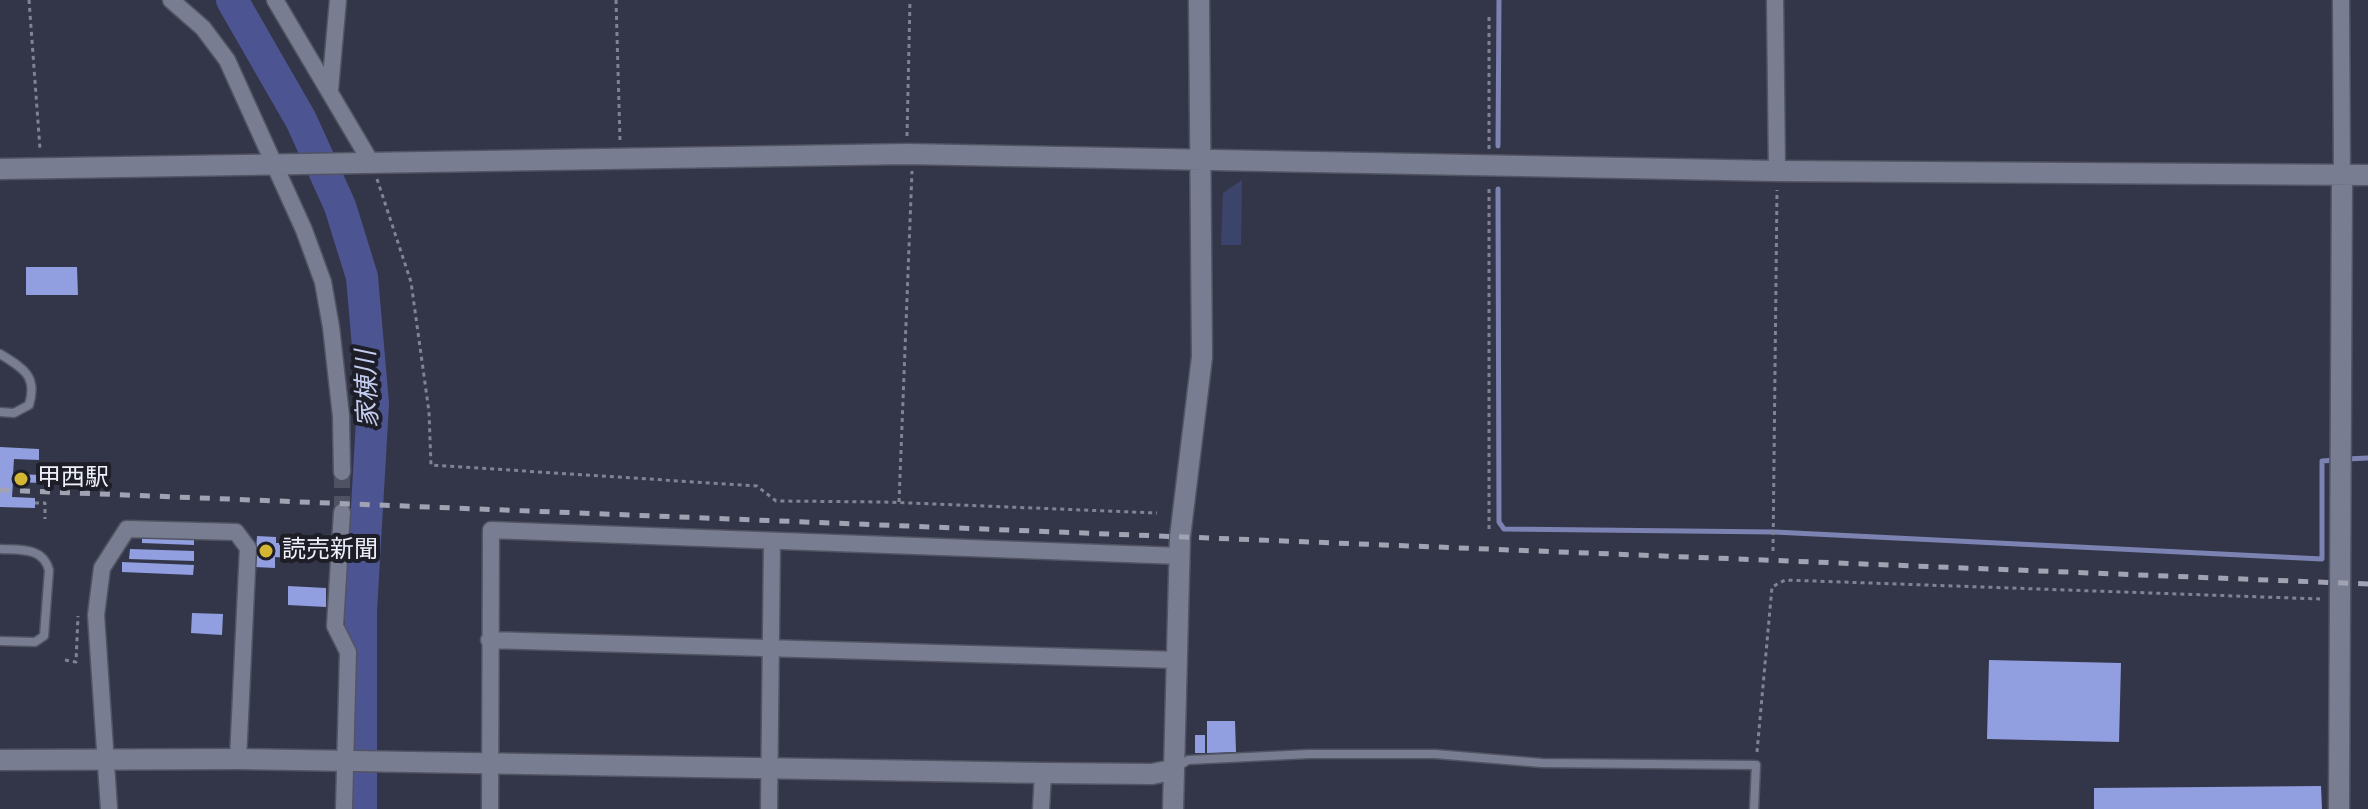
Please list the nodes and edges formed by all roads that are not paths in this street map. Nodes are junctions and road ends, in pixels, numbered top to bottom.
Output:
1 (171, 0) edge
2 (275, 0) edge
3 (338, 0) edge
4 (1199, 0) edge
5 (1775, 0) edge
6 (2341, 0) edge
7 (330, 89) junction
8 (1199, 157) junction
9 (366, 164) junction
10 (280, 165) junction
11 (0, 169) edge
12 (1777, 171) junction
13 (2342, 175) junction
14 (2368, 175) edge
15 (0, 355) edge
16 (0, 412) edge
17 (342, 472) tunnel mouth
18 (342, 512) tunnel mouth
19 (772, 542) junction
20 (0, 549) edge
21 (1180, 556) junction
22 (489, 640) junction
23 (0, 641) edge
24 (770, 650) junction
25 (1178, 660) junction
26 (238, 759) junction
27 (0, 760) edge
28 (103, 760) junction
29 (348, 762) junction
30 (490, 765) junction
31 (770, 768) junction
32 (1172, 770) junction
33 (1043, 773) junction
34 (109, 809) edge
35 (344, 809) edge
36 (490, 809) edge
37 (769, 809) edge
38 (1041, 809) edge
39 (1173, 809) edge
40 (1754, 809) edge
41 (2339, 809) edge

1 - 10 street
2 - 7 street
3 - 7 street
4 - 8 street
5 - 12 street
6 - 13 street
7 - 9 street
8 - 9 street
8 - 12 street
8 - 21 street
9 - 10 street
10 - 11 street
10 - 17 street
12 - 13 street
13 - 14 street
13 - 41 street
15 - 16 lane
18 - 29 street
19 - 21 street
19 - 22 street
19 - 24 street
20 - 23 lane
21 - 25 street
22 - 24 street
22 - 30 street
24 - 25 street
24 - 31 street
25 - 32 street
26 - 28 street
26 - 28 street
26 - 29 street
27 - 28 street
28 - 34 street
29 - 30 street
29 - 35 street
30 - 31 street
30 - 36 street
31 - 33 street
31 - 37 street
32 - 33 street
32 - 39 street
32 - 40 lane
33 - 38 street

